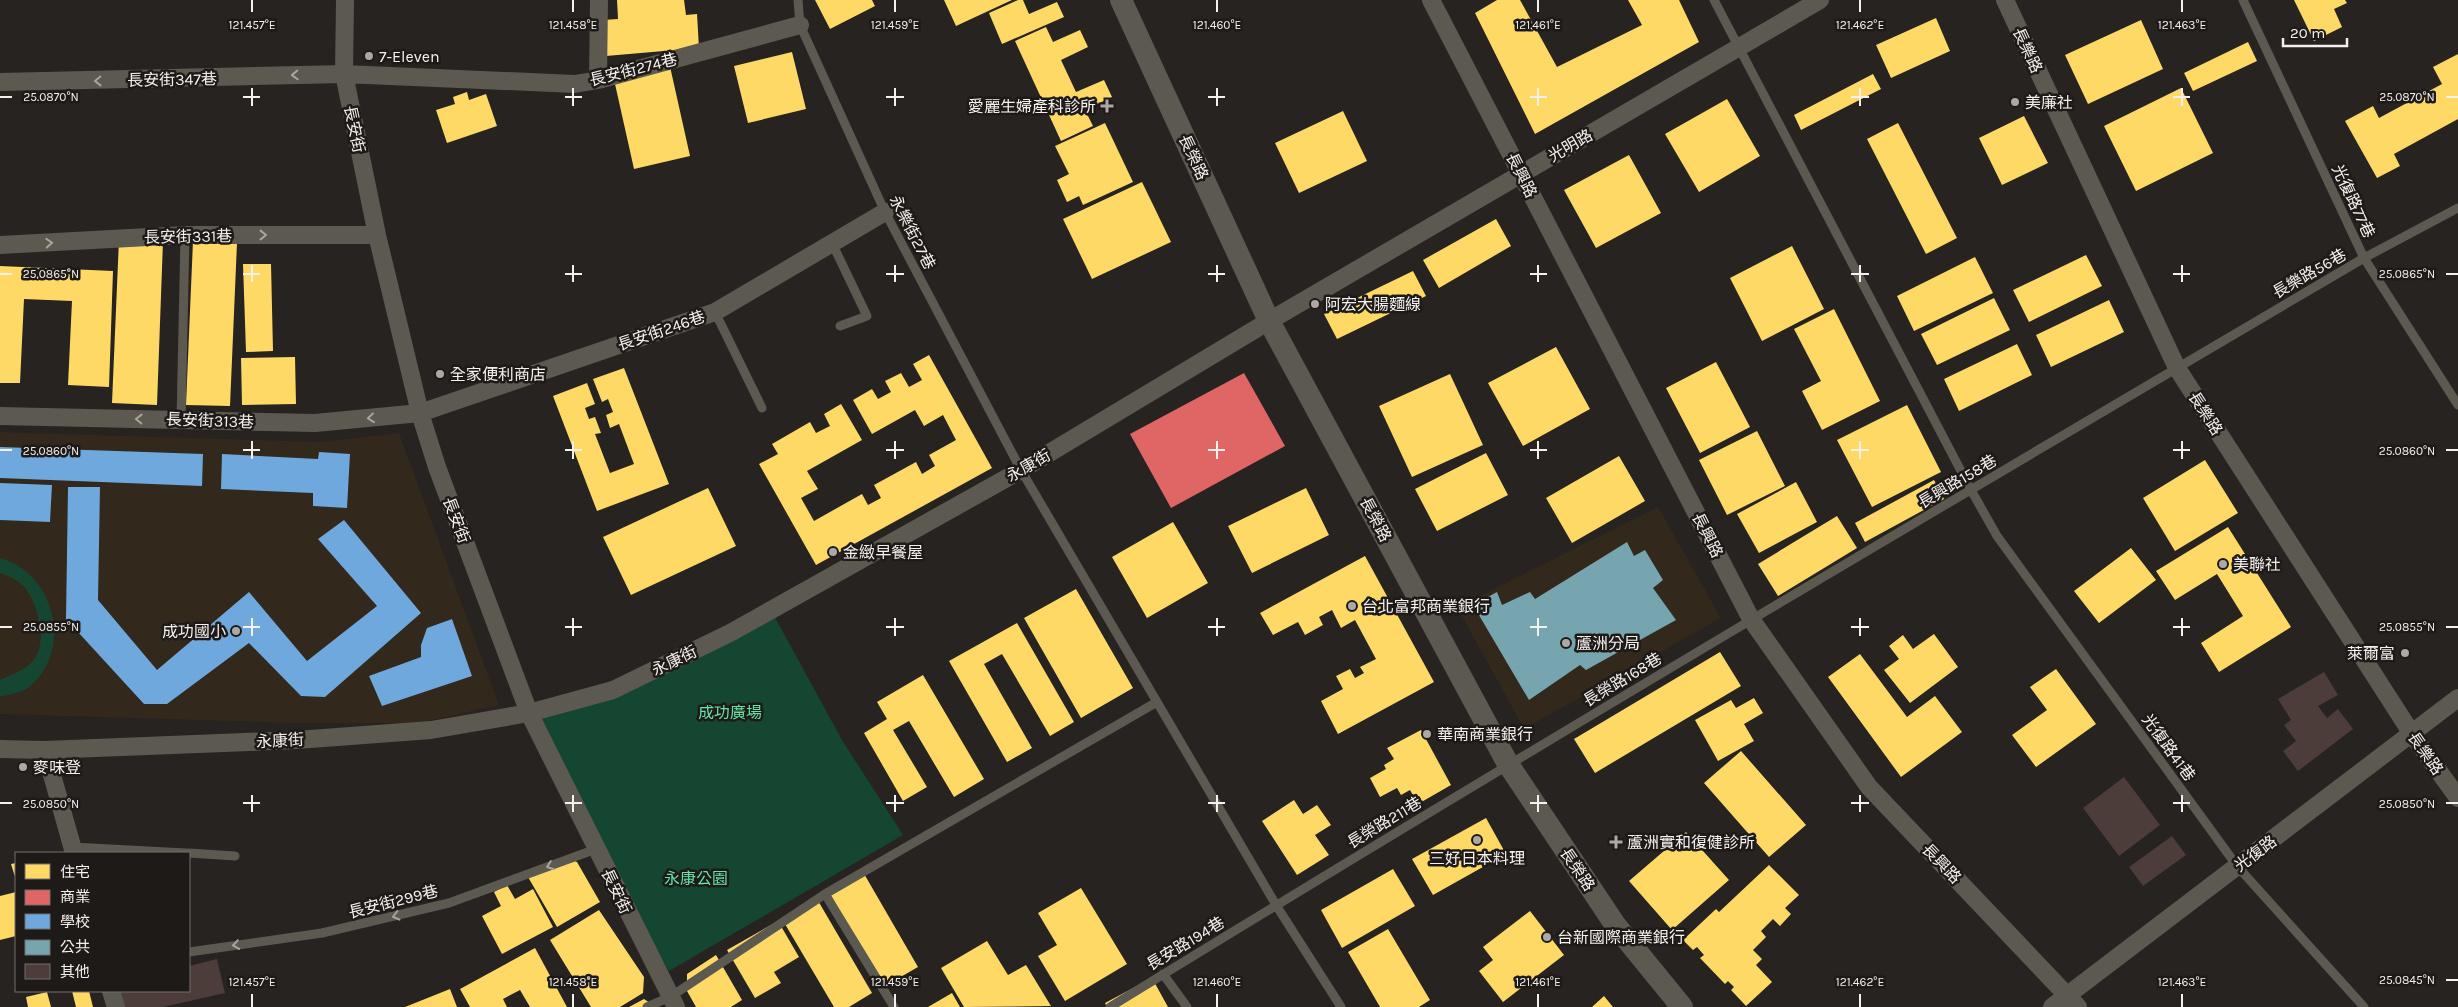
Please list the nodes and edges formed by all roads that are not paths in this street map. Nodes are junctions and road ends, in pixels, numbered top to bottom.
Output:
1 (345, 0) edge
2 (598, 0) edge
3 (798, 0) edge
4 (1121, 0) edge
5 (1431, 0) edge
6 (1714, 0) edge
7 (1820, 0) edge
8 (2005, 0) edge
9 (2243, 0) edge
10 (800, 25) junction
11 (1739, 47) junction
12 (344, 74) junction
13 (598, 80) junction
14 (0, 82) edge
15 (1522, 174) junction
16 (2458, 208) edge
17 (885, 212) junction
18 (185, 235) junction
19 (377, 235) junction
20 (832, 243) junction
21 (0, 246) edge
22 (2364, 258) junction
23 (715, 312) junction
24 (1269, 321) junction
25 (840, 326) dead end
26 (2177, 368) junction
27 (2458, 405) edge
28 (762, 408) dead end
29 (420, 413) junction
30 (0, 416) edge
31 (181, 420) junction
32 (1021, 470) junction
33 (1971, 490) junction
34 (1751, 619) junction
35 (2458, 698) edge
36 (1157, 702) junction
37 (529, 713) junction
38 (2412, 734) junction
39 (0, 749) edge
40 (45, 750) junction
41 (1508, 764) junction
42 (2458, 798) edge
43 (596, 849) junction
44 (73, 850) edge
45 (150, 852) edge
46 (190, 853) edge
47 (235, 856) dead end
48 (2237, 866) junction
49 (825, 894) junction
50 (1276, 905) junction
51 (190, 952) edge
52 (1163, 974) junction
53 (111, 992) edge
54 (2072, 1001) edge
55 (673, 1002) edge
56 (116, 1007) edge
57 (647, 1007) edge
58 (894, 1007) edge
59 (1110, 1007) edge
60 (1187, 1007) edge
61 (1341, 1007) edge
62 (1682, 1007) edge
63 (2052, 1007) edge
64 (2364, 1007) edge

1 - 12 street, 長安街
2 - 13 street
3 - 10 lane, 永樂街27巷
4 - 24 street, 長榮路
5 - 15 street, 長興路
6 - 11 lane, 光復路41巷
7 - 11 street, 光明路
8 - 26 street, 長樂路
9 - 22 lane, 光復路77巷
10 - 13 street, 長安街274巷
10 - 17 lane, 永樂街27巷
11 - 15 street, 光明路
11 - 33 lane, 光復路41巷
12 - 13 street, 長安街274巷
12 -> 14 street, 長安街347巷
12 - 19 street, 長安街
15 - 24 street, 光明路
15 - 34 street, 長興路
16 - 22 lane, 長樂路56巷
17 - 20 street, 長安街246巷
17 - 32 lane, 永樂街27巷
18 -> 19 street, 長安街331巷
21 -> 18 street, 長安街331巷
18 - 31 lane
19 - 29 street, 長安街
20 - 23 street, 長安街246巷
20 - 25 lane
22 - 26 lane, 長樂路56巷
22 - 27 lane, 光復路77巷
23 - 28 lane
23 - 29 street, 長安街246巷
24 - 32 street, 永康街
24 - 41 street, 長榮路
26 - 33 lane, 長興路158巷
26 - 38 street, 長樂路
29 -> 31 street, 長安街313巷
29 - 37 street, 長安街
31 -> 30 street, 長安街313巷
32 - 36 lane, 永樂街27巷
32 - 37 street, 永康街
33 - 34 lane, 長興路158巷
33 - 48 lane, 光復路41巷
34 - 41 lane, 長榮路168巷
34 - 54 street, 長興路
35 - 38 street, 光復路
36 - 49 lane
36 - 50 lane, 永樂街27巷
37 - 40 street, 永康街
37 - 43 street, 長安街
38 - 42 street, 長樂路
38 - 48 street, 光復路
39 - 40 street, 永康街
40 - 44 street
41 - 50 lane, 長榮路211巷
41 - 62 street, 長榮路
43 -> 51 lane, 長安街299巷
43 - 55 street, 長安街
44 - 45 lane
46 - 47 lane
48 - 54 street, 光復路
48 - 64 lane, 光復路41巷
49 - 55 lane
49 - 58 lane
50 - 52 lane, 長安路194巷
50 - 61 lane, 永樂街27巷
52 - 59 lane, 長安路194巷
52 - 60 lane
53 - 56 street
54 - 63 street, 光復路
55 - 57 lane

